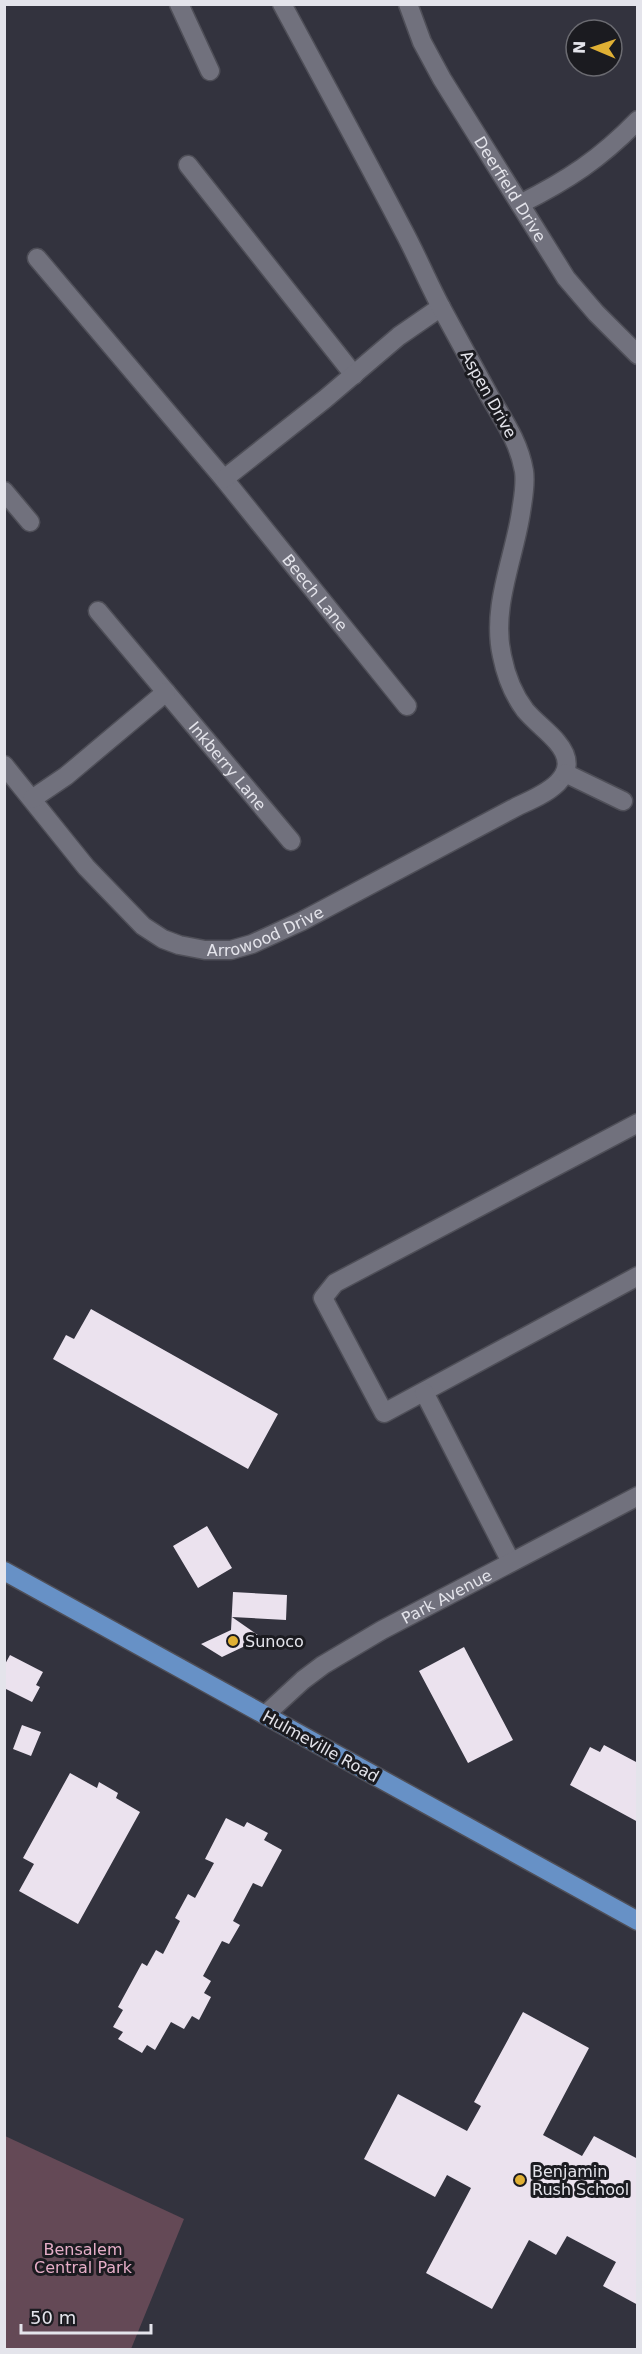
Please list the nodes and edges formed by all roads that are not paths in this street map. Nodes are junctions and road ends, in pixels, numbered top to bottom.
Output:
1 (179, 4) edge
2 (282, 4) edge
3 (408, 4) edge
4 (210, 71) dead end
5 (638, 120) edge
6 (188, 165) dead end
7 (520, 204) junction
8 (37, 258) dead end
9 (441, 307) junction
10 (638, 355) edge
11 (354, 375) junction
12 (224, 479) junction
13 (4, 490) edge
14 (30, 522) dead end
15 (98, 610) dead end
16 (166, 692) junction
17 (407, 706) dead end
18 (4, 765) edge
19 (565, 773) junction
20 (32, 799) junction
21 (623, 801) dead end
22 (291, 841) dead end
23 (638, 1123) edge
24 (638, 1276) edge
25 (424, 1392) junction
26 (638, 1496) edge
27 (511, 1562) junction
28 (4, 1571) edge
29 (265, 1715) junction
30 (638, 1921) edge

1 - 4 street
2 - 9 street, Aspen Drive
3 - 7 street, Deerfield Drive
5 - 7 street
6 - 11 street
7 - 10 street, Deerfield Drive
8 - 12 street, Beech Lane
9 - 11 street
9 - 19 street, Aspen Drive
11 - 12 street
12 - 17 street, Beech Lane
13 - 14 street
15 - 16 street, Inkberry Lane
16 - 20 street
16 - 22 street, Inkberry Lane
18 - 20 street, Arrowood Drive
19 - 20 street, Arrowood Drive
19 - 21 street
23 - 25 street
24 - 25 street
25 - 27 street
26 - 27 street, Park Avenue
27 - 29 street, Park Avenue
28 - 29 main road, Hulmeville Road
29 - 30 main road, Hulmeville Road

